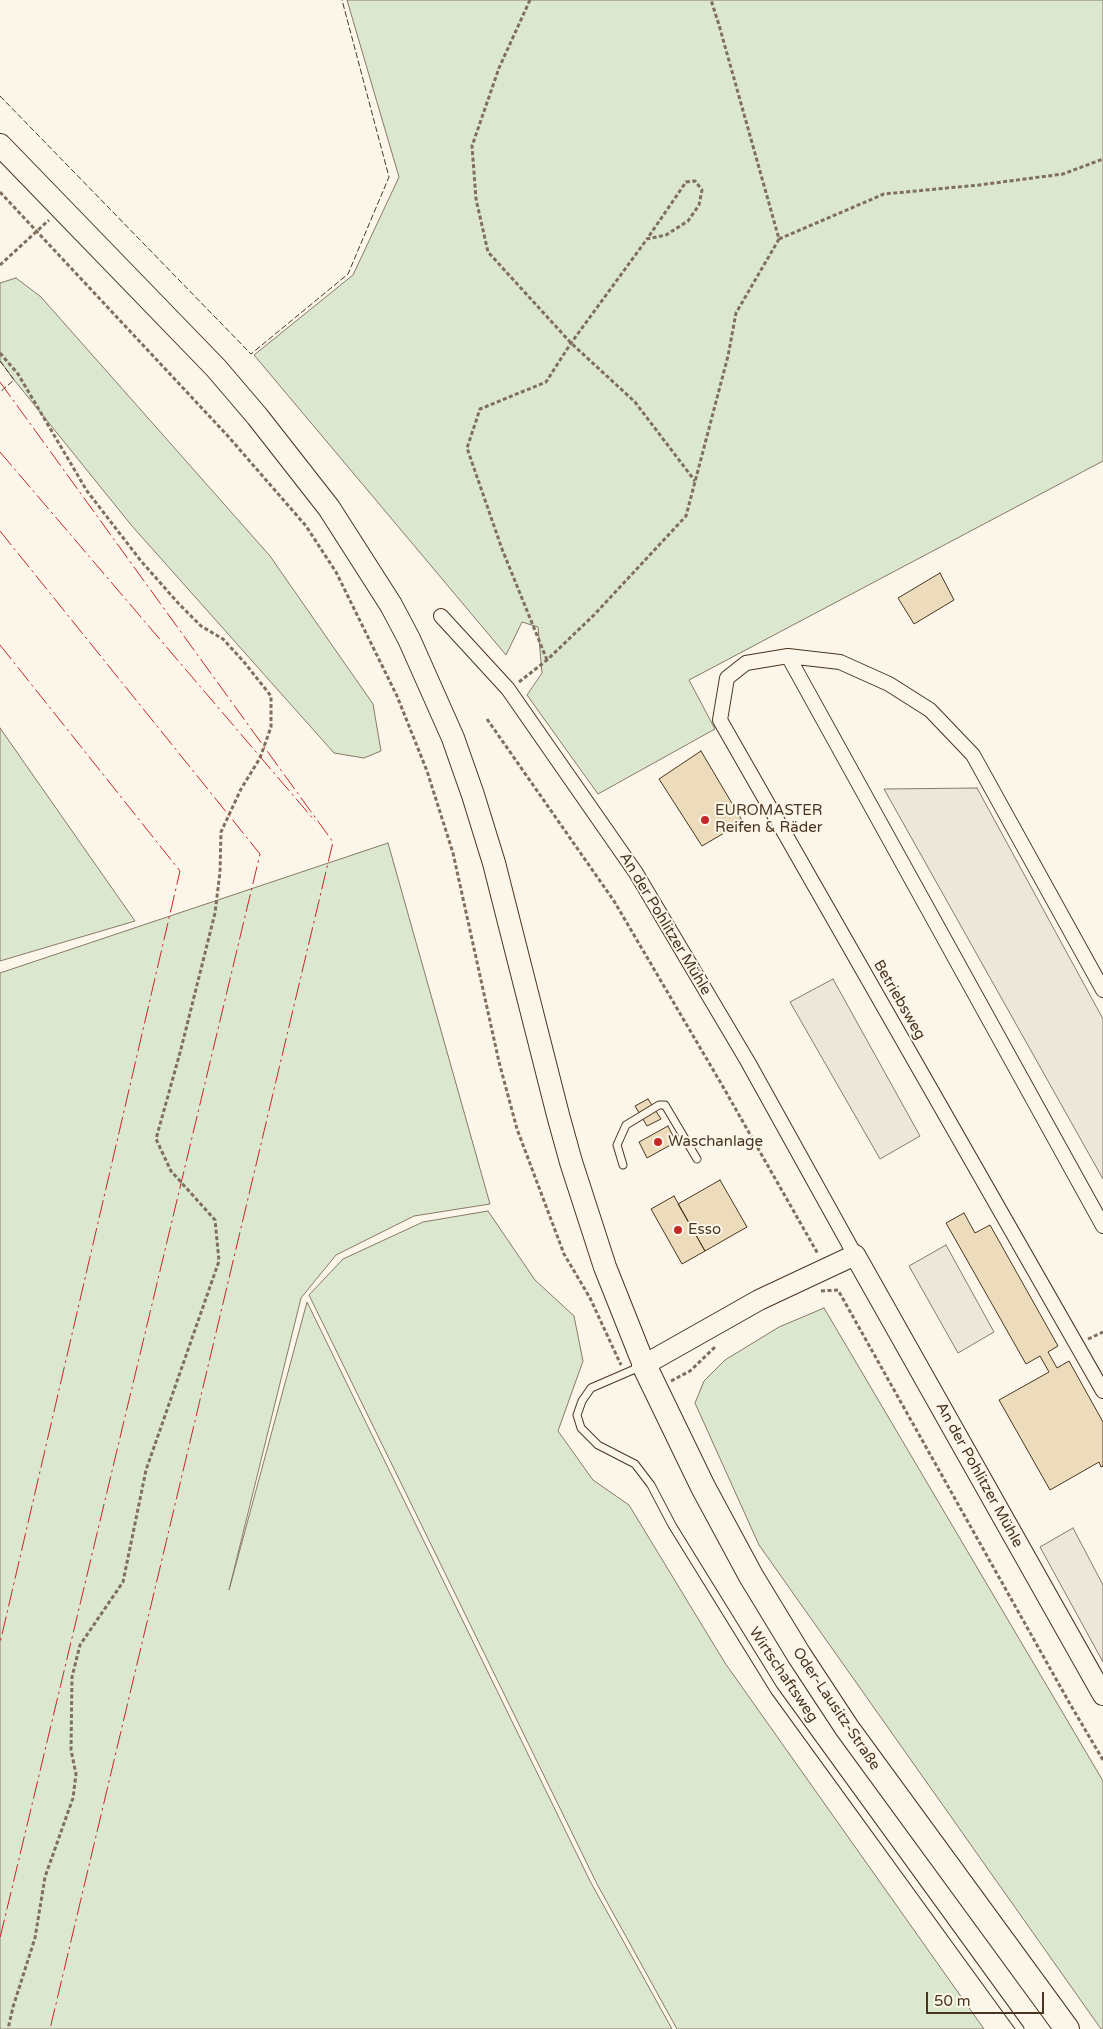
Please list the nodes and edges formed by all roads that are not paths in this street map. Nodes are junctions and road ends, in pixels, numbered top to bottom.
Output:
1 (0, 144) edge
2 (441, 616) dead end
3 (788, 656) junction
4 (1103, 990) edge
5 (697, 1159) dead end
6 (623, 1165) dead end
7 (1103, 1226) edge
8 (855, 1255) junction
9 (634, 1369) junction
10 (1103, 1392) edge
11 (1103, 1695) edge
12 (1020, 2029) edge
13 (1067, 2029) edge

1 - 9 main road
2 - 8 street, An der Pohlitzer Mühle
3 - 4 street, Betriebsweg
3 - 7 street
3 - 10 street, Betriebsweg
5 - 6 lane
8 - 9 main road
8 - 11 main road, An der Pohlitzer Mühle
9 - 12 lane, Wirtschaftsweg
9 - 13 highway, Oder-Lausitz-Straße

